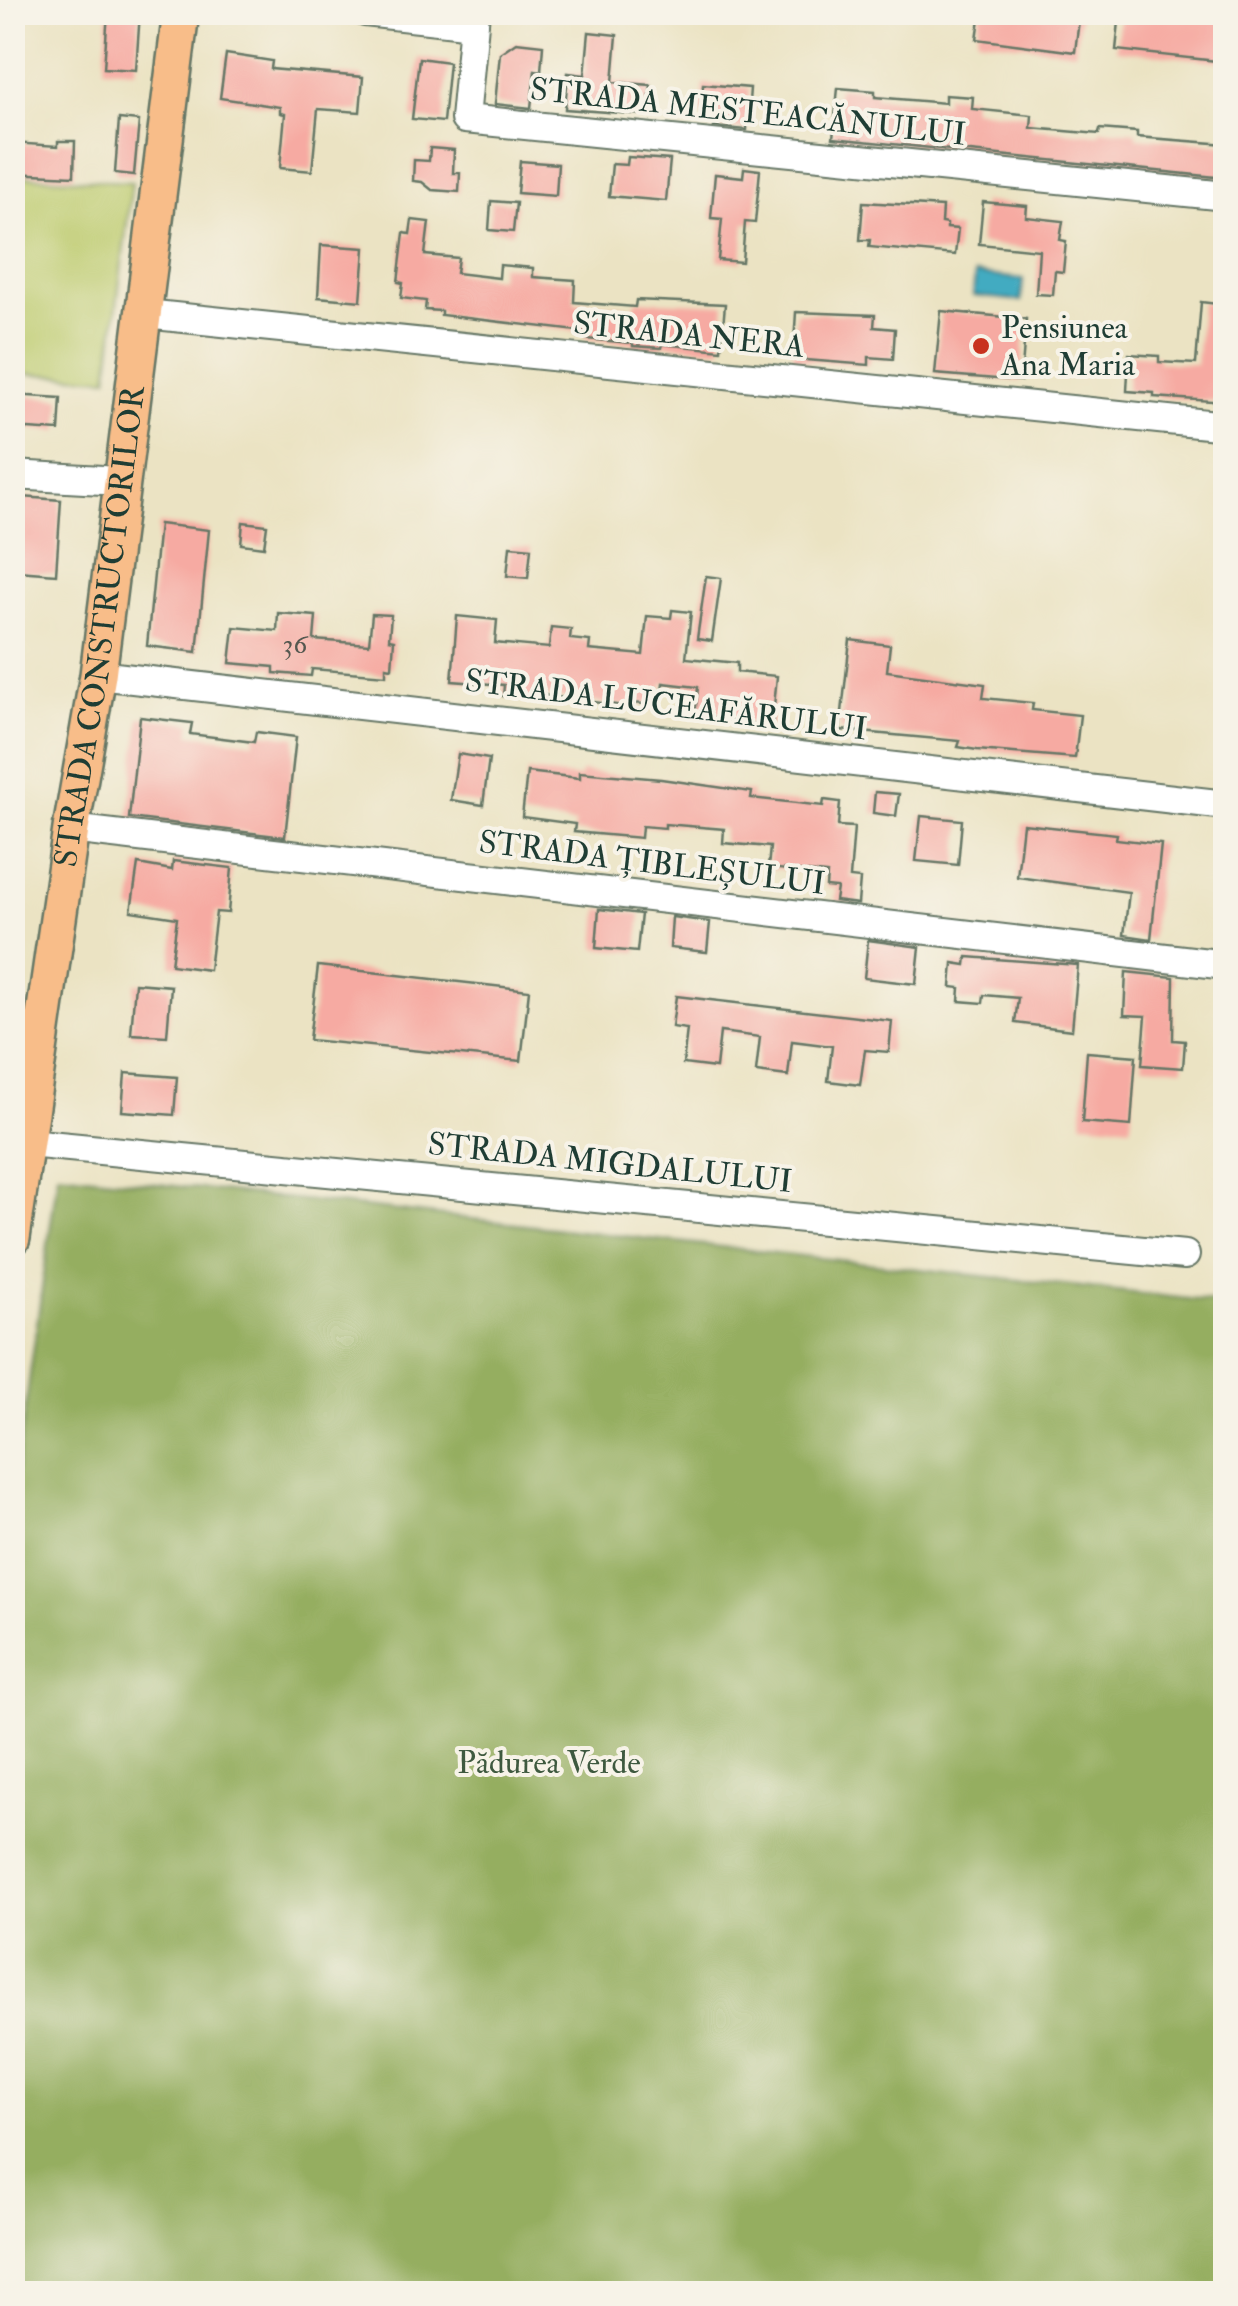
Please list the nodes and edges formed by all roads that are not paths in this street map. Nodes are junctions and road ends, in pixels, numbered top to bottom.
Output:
1 (182, 12) edge
2 (365, 12) edge
3 (474, 18) edge
4 (1226, 196) edge
5 (145, 314) junction
6 (1226, 426) edge
7 (12, 475) edge
8 (121, 481) junction
9 (98, 675) junction
10 (1226, 805) edge
11 (71, 830) junction
12 (1226, 965) edge
13 (28, 1143) junction
14 (12, 1238) edge
15 (1185, 1255) dead end

1 - 5 main road, STRADA CONSTRUCTORILOR
2 - 3 street, STRADA MESTEACĂNULUI
3 - 4 street, STRADA MESTEACĂNULUI
5 - 6 street, STRADA NERA
5 - 8 main road, STRADA CONSTRUCTORILOR
7 - 8 street
8 - 9 main road, STRADA CONSTRUCTORILOR
9 - 10 street, STRADA LUCEAFĂRULUI
9 - 11 main road, STRADA CONSTRUCTORILOR
11 - 12 street, STRADA ȚIBLEȘULUI
11 - 13 main road, STRADA CONSTRUCTORILOR
13 - 14 main road, STRADA CONSTRUCTORILOR
13 - 15 street, STRADA MIGDALULUI

